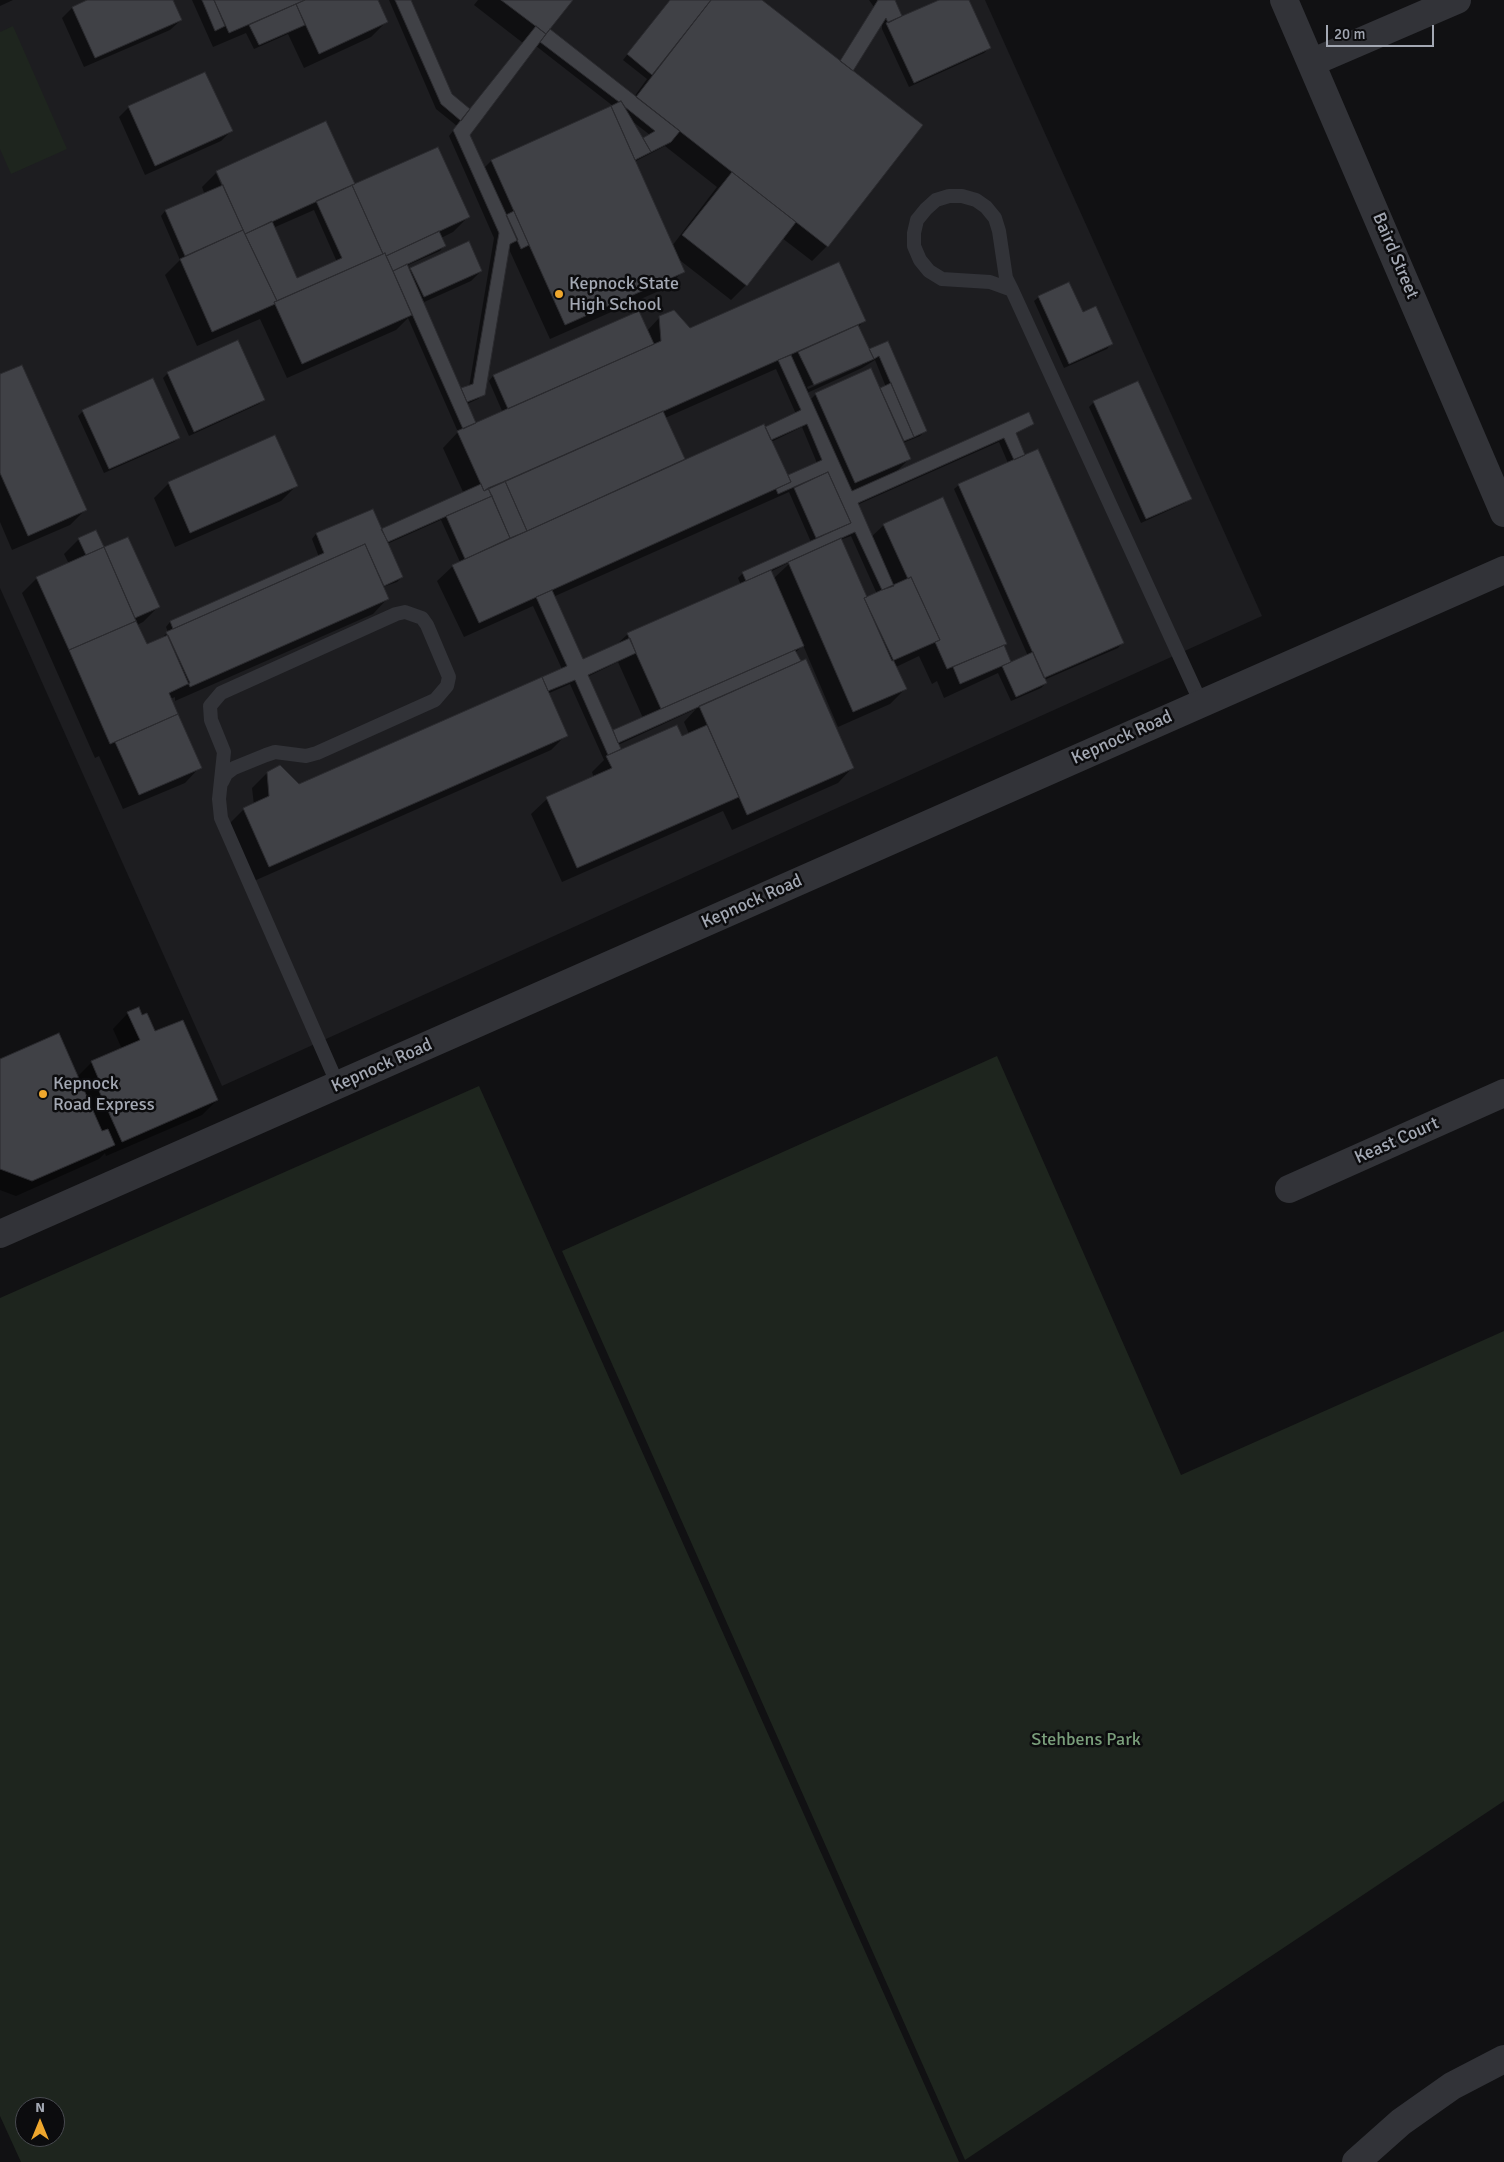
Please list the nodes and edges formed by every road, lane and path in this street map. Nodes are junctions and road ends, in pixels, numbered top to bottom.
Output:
1 (1284, 0) edge
2 (1457, 0) edge
3 (1313, 62) junction
4 (1012, 290) junction
5 (1504, 513) edge
6 (1504, 570) edge
7 (1202, 703) junction
8 (222, 782) junction
9 (338, 1085) junction
10 (1504, 1093) edge
11 (1290, 1189) dead end
12 (0, 1234) edge
13 (1504, 2059) edge
14 (1356, 2162) edge

1 - 3 street, Baird Street
2 - 3 street
3 - 5 street, Baird Street
4 - 4 lane
4 - 7 lane
6 - 7 street, Kepnock Road
7 - 9 street, Kepnock Road
8 - 8 lane
8 - 9 lane
9 - 12 street, Kepnock Road
10 - 11 street, Keast Court
13 - 14 street

